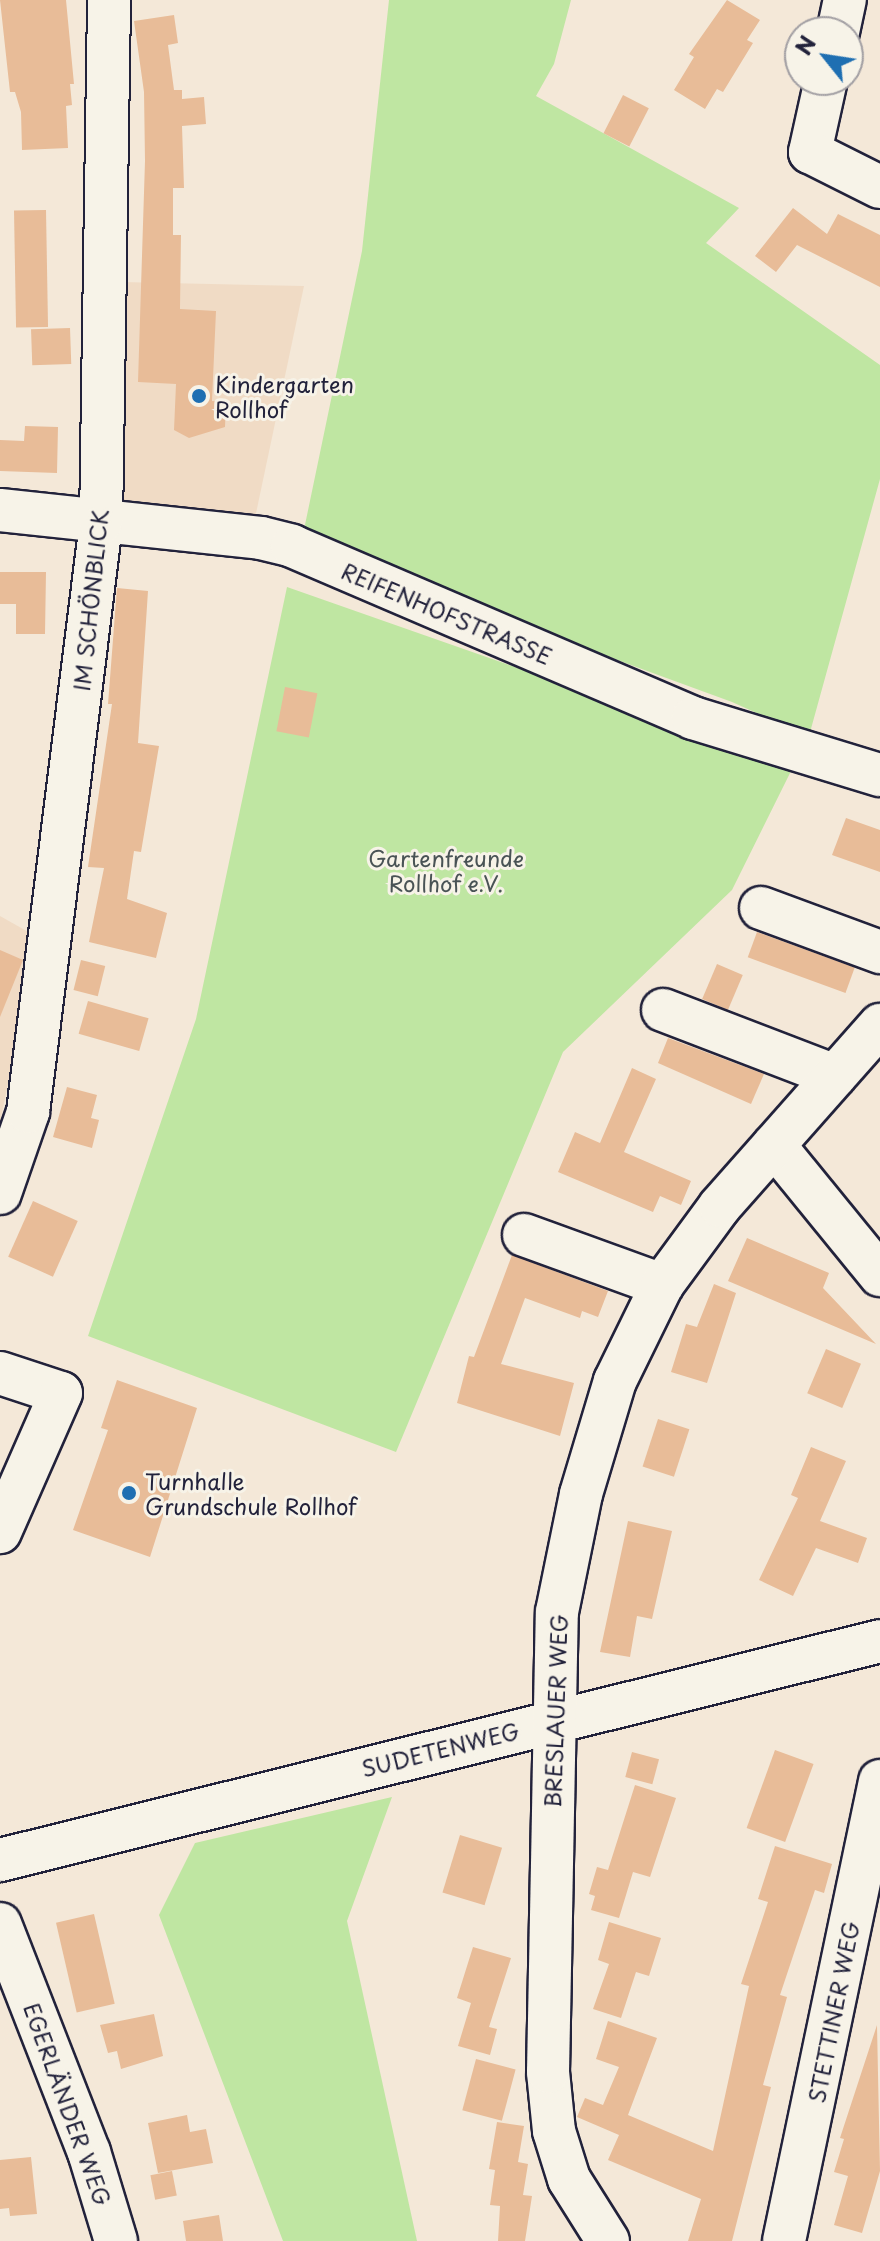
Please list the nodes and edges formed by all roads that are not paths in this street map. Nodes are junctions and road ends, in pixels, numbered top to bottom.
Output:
1 (109, 0) edge
2 (822, 96) edge
3 (880, 187) edge
4 (0, 510) edge
5 (101, 523) junction
6 (880, 775) edge
7 (761, 908) dead end
8 (880, 952) edge
9 (663, 1010) dead end
10 (880, 1025) edge
11 (835, 1076) junction
12 (774, 1145) junction
13 (0, 1193) edge
14 (524, 1235) dead end
15 (880, 1275) edge
16 (662, 1285) junction
17 (0, 1373) edge
18 (0, 1532) edge
19 (880, 1641) edge
20 (553, 1720) junction
21 (880, 1781) edge
22 (0, 1860) edge
23 (0, 1924) edge
24 (116, 2241) edge
25 (608, 2241) edge
26 (784, 2241) edge

1 - 5 street, IM SCHÖNBLICK
2 - 3 street
4 - 5 street, REIFENHOFSTRASSE
5 - 6 street, REIFENHOFSTRASSE
5 - 13 street, IM SCHÖNBLICK
7 - 8 street
9 - 11 street
10 - 11 street, BRESLAUER WEG
11 - 12 street, BRESLAUER WEG
12 - 15 street
12 - 16 street, BRESLAUER WEG
14 - 16 street
16 - 20 street, BRESLAUER WEG
17 - 18 street
19 - 20 street, SUDETENWEG
20 - 22 street, SUDETENWEG
20 - 25 street, BRESLAUER WEG
21 - 26 street, STETTINER WEG
23 - 24 street, EGERLÄNDER WEG

